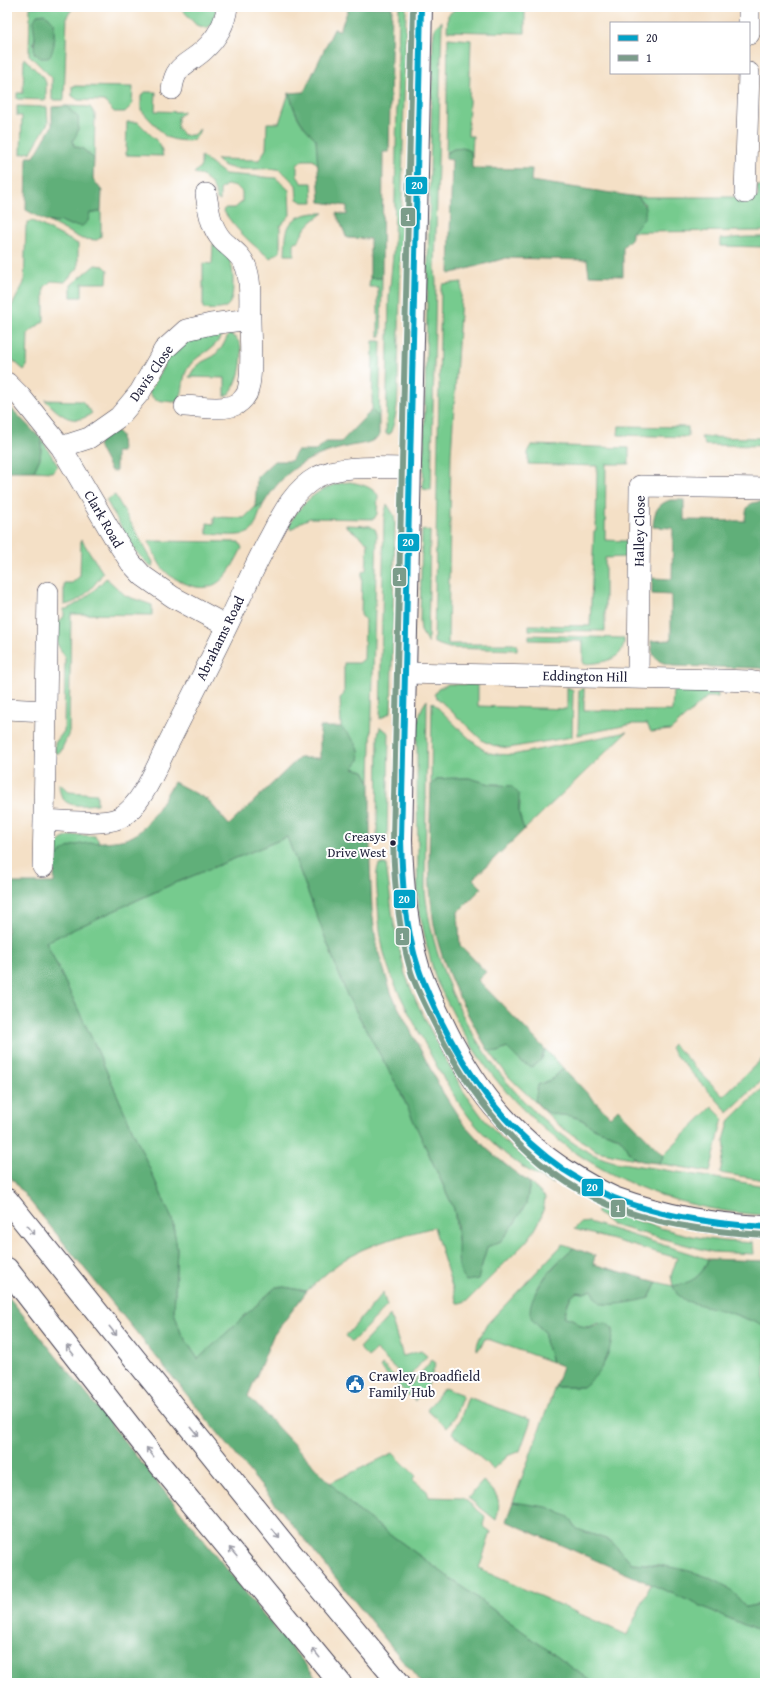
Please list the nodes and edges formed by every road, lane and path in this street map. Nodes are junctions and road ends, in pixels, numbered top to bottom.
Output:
1 (227, 7) edge
2 (421, 7) edge
3 (749, 7) edge
4 (749, 22) edge
5 (754, 82) edge
6 (172, 89) dead end
7 (746, 193) dead end
8 (206, 194) dead end
9 (250, 319) junction
10 (7, 383) edge
11 (185, 406) dead end
12 (62, 447) junction
13 (409, 468) junction
14 (765, 488) edge
15 (48, 592) dead end
16 (227, 626) junction
17 (405, 673) junction
18 (638, 678) junction
19 (765, 684) edge
20 (7, 710) edge
21 (45, 711) junction
22 (44, 820) junction
23 (43, 867) dead end
24 (7, 1200) edge
25 (765, 1227) edge
26 (7, 1269) edge
27 (340, 1683) edge
28 (399, 1683) edge

1 - 6 street
2 - 13 main road
3 - 4 street
5 - 7 street
8 - 9 street
9 - 11 street
9 - 12 street, Davis Close
10 - 12 street, Clark Road
12 - 16 street, Clark Road
13 - 16 street, Abrahams Road
13 - 17 main road
14 - 18 street, Halley Close
15 - 21 street
16 - 22 street, Abrahams Road
17 - 18 street, Eddington Hill
17 - 25 main road
18 - 19 street, Eddington Hill
20 - 21 street
21 - 22 street
22 - 23 street
24 -> 28 main road
27 -> 26 main road

